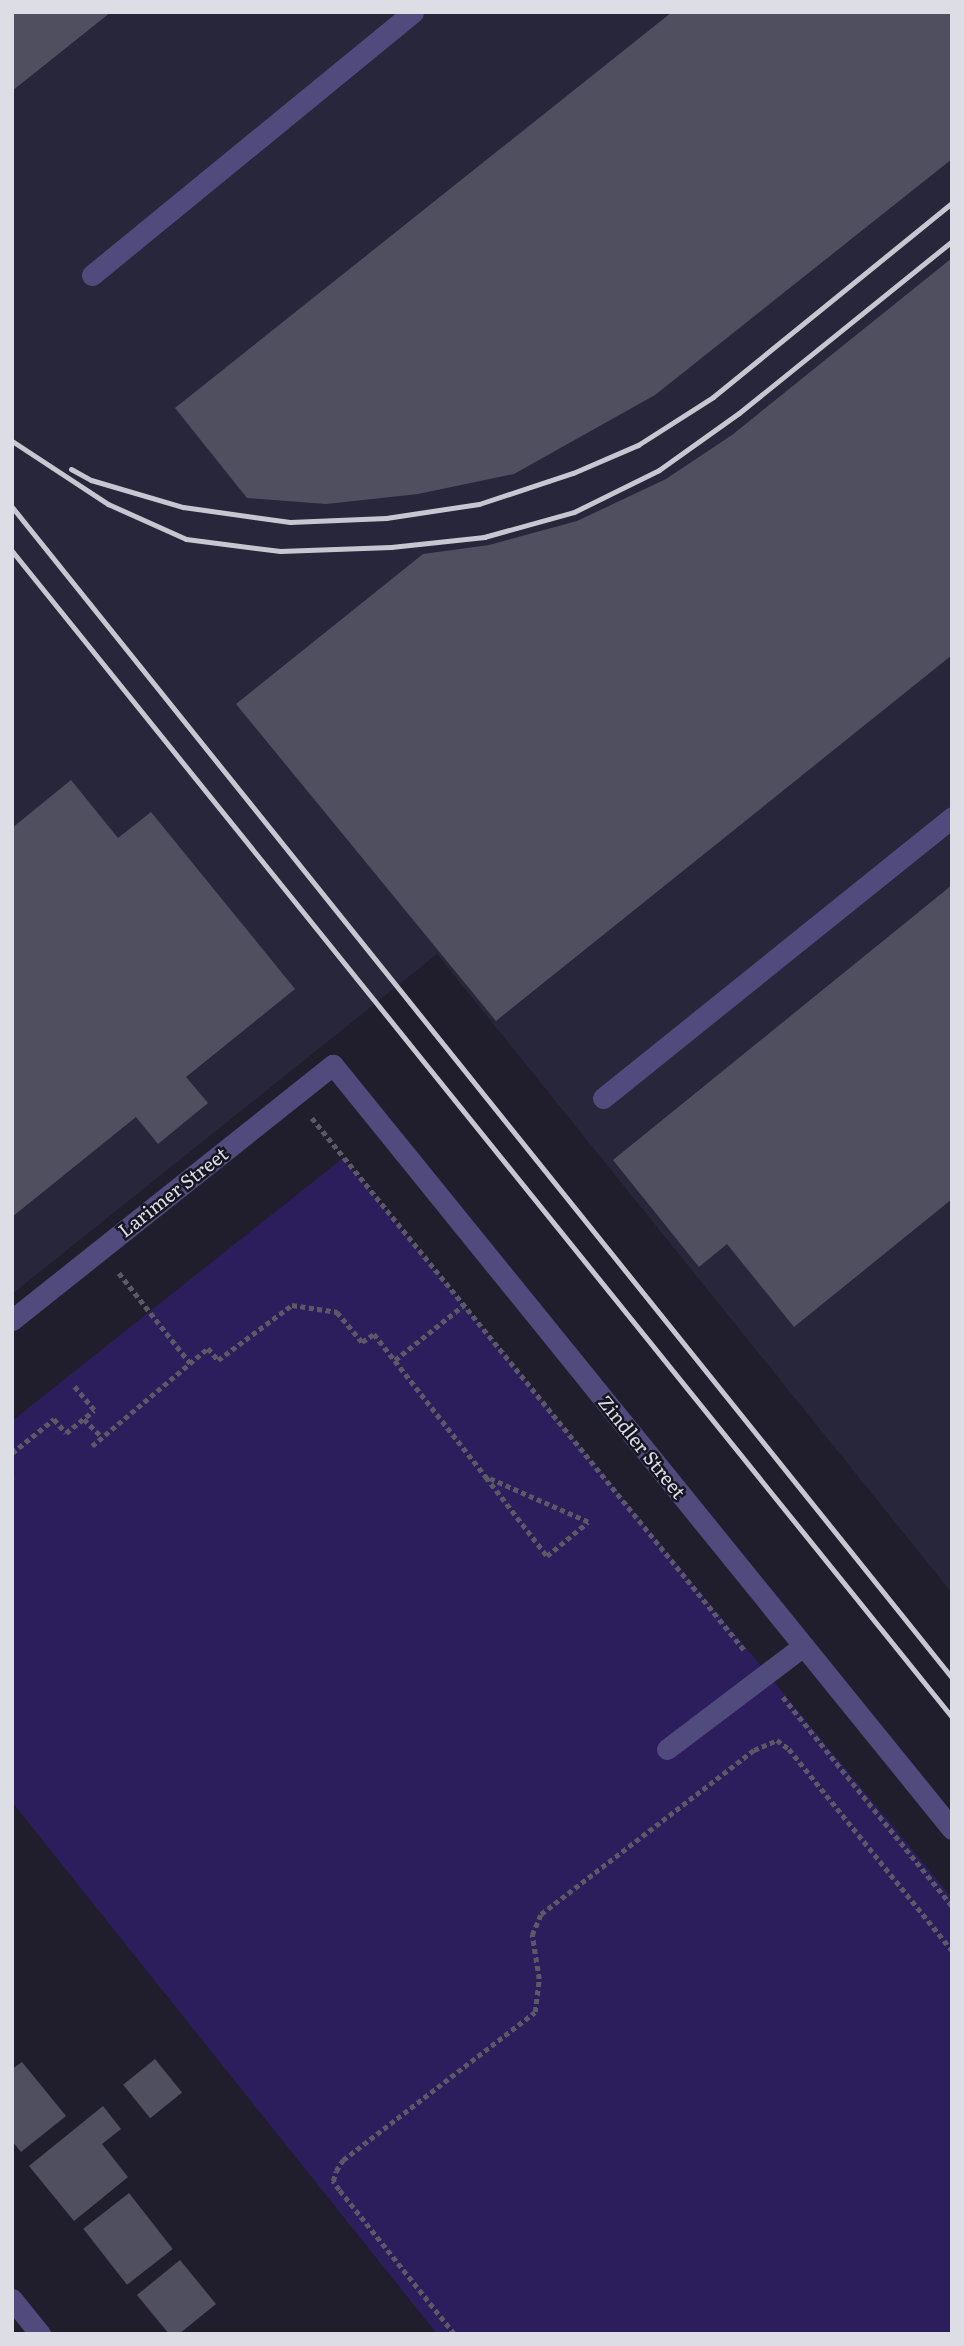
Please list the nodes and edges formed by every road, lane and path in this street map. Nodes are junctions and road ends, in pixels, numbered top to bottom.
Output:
1 (413, 12) edge
2 (92, 275) dead end
3 (952, 817) edge
4 (333, 1065) joint
5 (294, 1096) junction
6 (603, 1098) dead end
7 (100, 1250) junction
8 (464, 1305) junction
9 (12, 1320) edge
10 (395, 1360) junction
11 (190, 1363) junction
12 (74, 1386) dead end
13 (84, 1419) junction
14 (102, 1437) junction
15 (92, 1446) dead end
16 (12, 1452) edge
17 (486, 1477) junction
18 (803, 1646) junction
19 (765, 1675) junction
20 (667, 1749) dead end
21 (952, 1829) edge
22 (952, 1906) edge
23 (952, 1950) edge
24 (12, 2299) edge
25 (40, 2334) edge
26 (454, 2334) edge

1 - 2 street
3 - 6 street
4 - 5 street, Larimer Street
4 - 18 street, Zindler Street
5 - 7 street, Larimer Street
5 - 8 path
7 - 9 street, Larimer Street
7 - 11 path
8 - 10 path
8 - 19 path
10 - 11 path
10 - 17 path
11 - 14 path
12 - 13 path
13 - 14 path
13 - 16 path
14 - 15 path
17 - 17 path
18 - 19 street
18 - 21 street, Zindler Street
19 - 20 street
19 - 22 path
23 - 26 path
24 - 25 street

